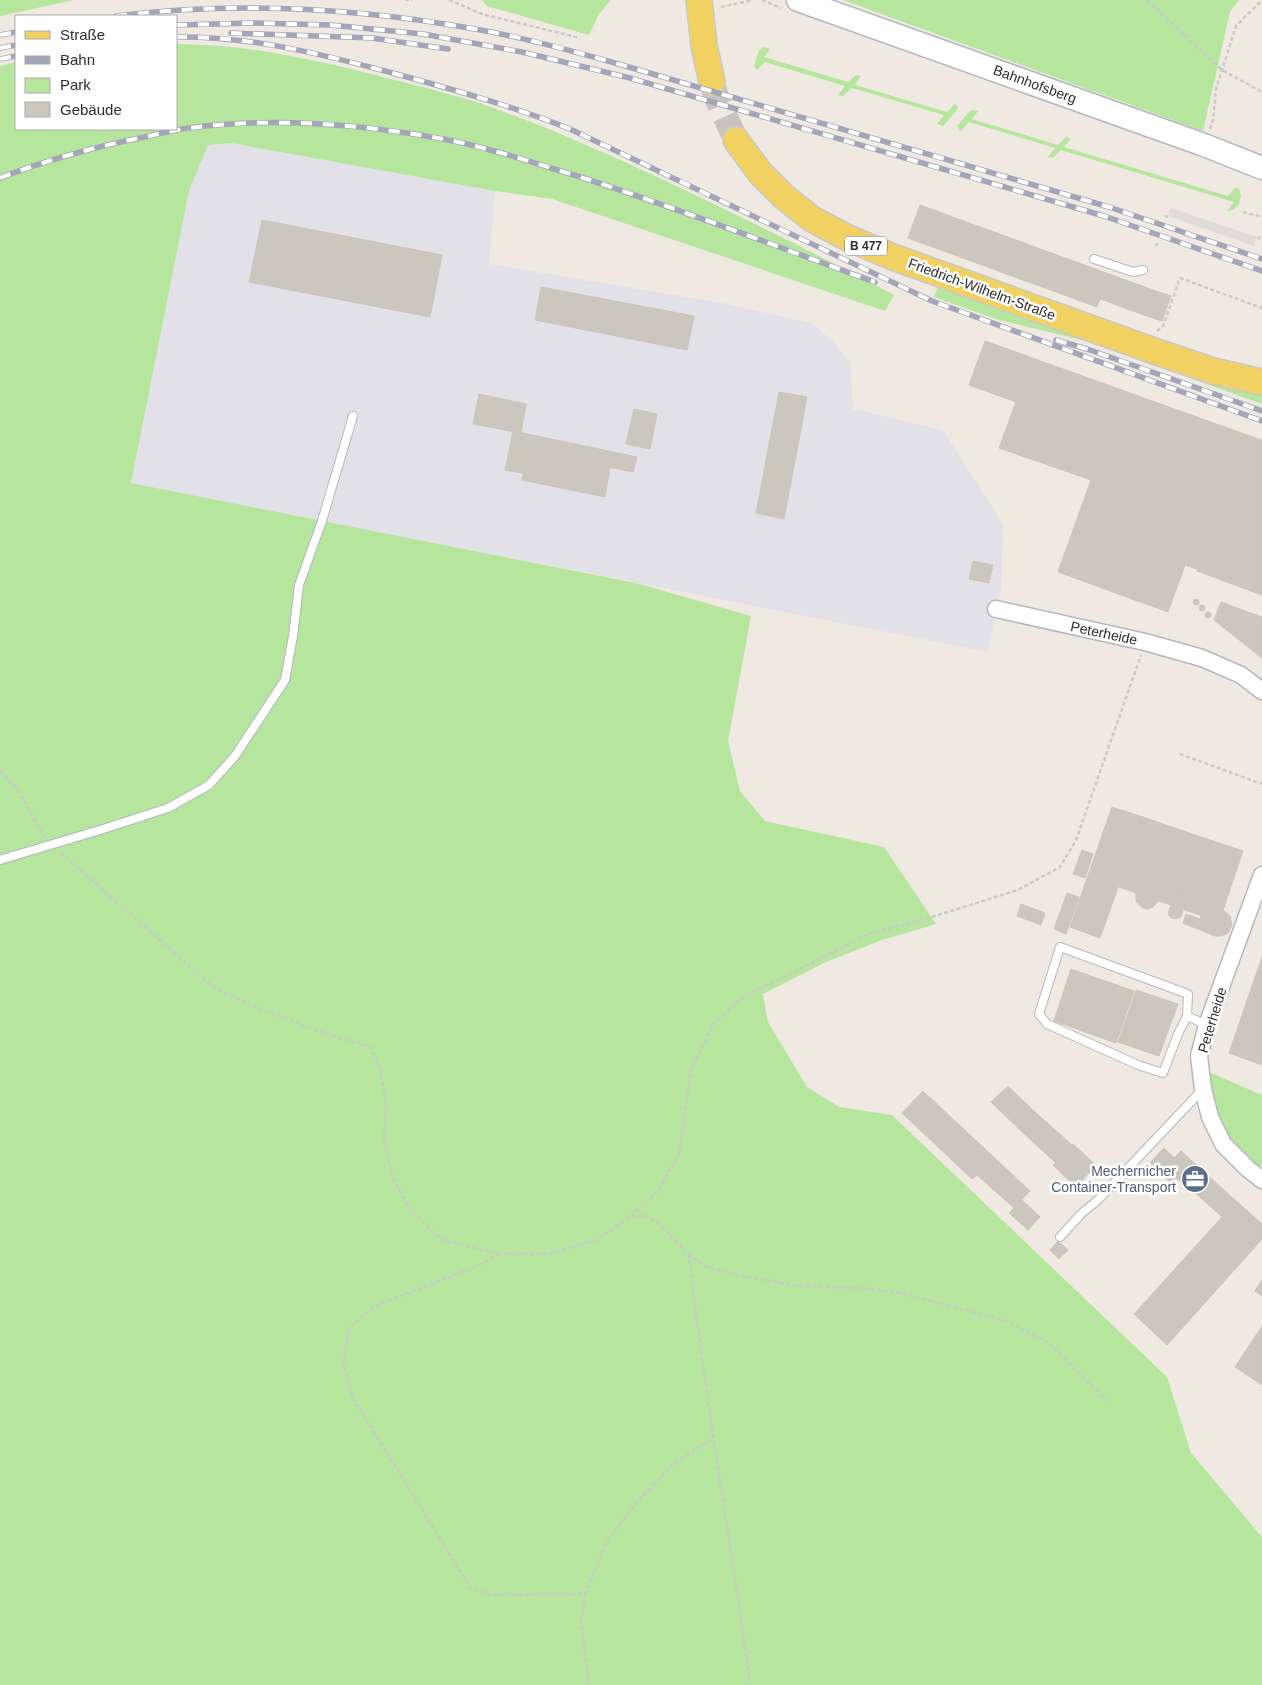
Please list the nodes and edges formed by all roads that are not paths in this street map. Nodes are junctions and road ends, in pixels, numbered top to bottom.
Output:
1 (803, 1) edge
2 (713, 2) edge
3 (712, 82) tunnel mouth
4 (736, 140) tunnel mouth
5 (1262, 168) edge
6 (1094, 259) dead end
7 (1143, 270) dead end
8 (1262, 382) edge
9 (353, 416) dead end
10 (996, 609) dead end
11 (1262, 691) edge
12 (0, 860) edge
13 (1262, 875) edge
14 (1188, 1016) junction
15 (1207, 1026) junction
16 (1203, 1089) junction
17 (1262, 1180) edge
18 (1060, 1237) dead end

1 - 5 street, Bahnhofsberg
2 - 3 main road
4 - 8 main road, Friedrich-Wilhelm-Straße / B 477
6 - 7 lane
9 - 12 lane
10 - 11 street, Peterheide
13 - 15 street, Peterheide
14 - 14 lane
14 - 15 lane
15 - 16 street, Peterheide
16 - 17 street, Peterheide
16 - 18 lane

